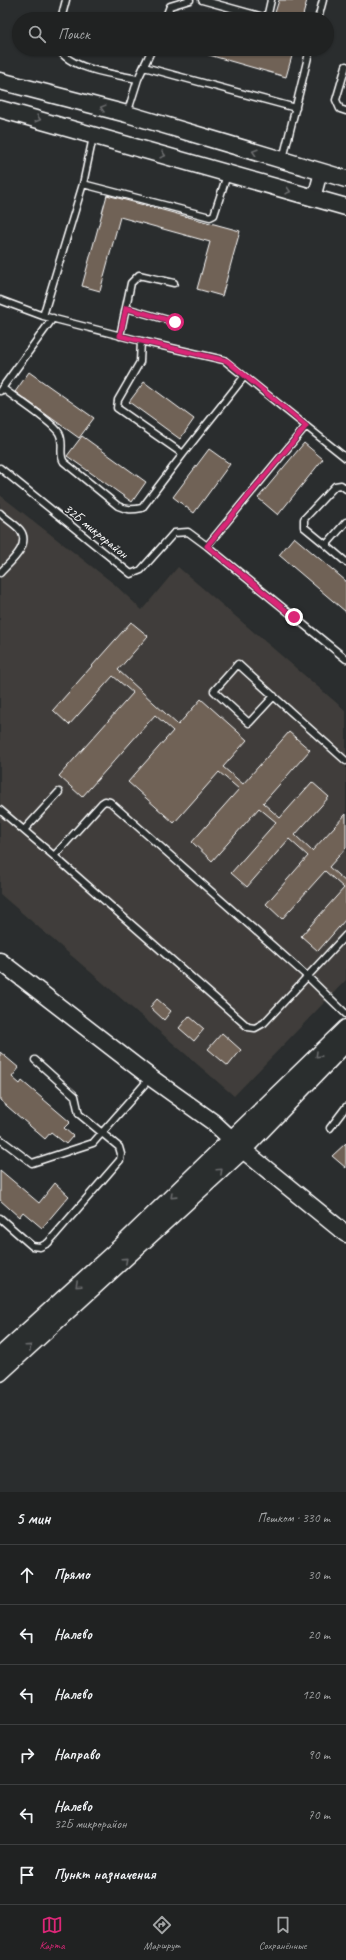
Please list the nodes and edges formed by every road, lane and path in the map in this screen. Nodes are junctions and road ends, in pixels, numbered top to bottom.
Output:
1 (66, 0) edge
2 (190, 0) edge
3 (202, 0) edge
4 (271, 0) edge
5 (323, 0) edge
6 (63, 12) edge
7 (168, 12) edge
8 (245, 12) edge
9 (268, 12) edge
10 (320, 12) edge
11 (64, 56) edge
12 (149, 56) edge
13 (308, 56) edge
14 (346, 66) edge
15 (144, 67) junction
16 (138, 79) junction
17 (0, 81) edge
18 (296, 108) junction
19 (0, 109) edge
20 (346, 111) edge
21 (127, 114) junction
22 (94, 135) junction
23 (283, 160) junction
24 (321, 172) junction
25 (228, 173) junction
26 (346, 179) edge
27 (83, 184) junction
28 (314, 198) junction
29 (346, 207) edge
30 (174, 283) dead end
31 (0, 300) edge
32 (126, 308) junction
33 (43, 316) junction
34 (53, 318) junction
35 (175, 322) dead end
36 (120, 336) junction
37 (141, 341) junction
38 (244, 377) junction
39 (1, 390) edge
40 (306, 426) junction
41 (183, 454) junction
42 (346, 458) edge
43 (0, 468) edge
44 (346, 489) edge
45 (0, 513) edge
46 (346, 522) edge
47 (326, 545) junction
48 (207, 546) junction
49 (346, 562) edge
50 (0, 573) edge
51 (346, 659) edge
52 (274, 696) junction
53 (346, 761) edge
54 (59, 792) dead end
55 (0, 810) edge
56 (24, 830) junction
57 (54, 856) junction
58 (346, 935) edge
59 (2, 965) edge
60 (308, 978) junction
61 (346, 1014) edge
62 (346, 1028) edge
63 (346, 1043) edge
64 (35, 1060) dead end
65 (150, 1077) junction
66 (346, 1107) edge
67 (330, 1128) dead end
68 (101, 1133) junction
69 (0, 1139) edge
70 (241, 1141) junction
71 (0, 1218) edge
72 (346, 1222) edge
73 (346, 1234) edge
74 (0, 1356) edge
75 (0, 1373) edge

1 - 6 lane
2 - 7 lane
3 - 8 lane
4 - 9 lane
5 - 10 lane
11 - 16 lane
12 - 15 lane
13 - 18 lane
14 - 20 lane
15 - 16 lane
15 - 18 lane
16 - 21 lane
21 -> 17 main road
18 - 23 lane
19 -> 22 main road
23 -> 21 main road
22 -> 25 main road
22 - 27 lane
23 - 24 main road
24 - 26 main road
24 - 28 street
25 - 27 lane
25 -> 28 main road
27 - 33 lane
28 - 29 main road
30 - 32 lane
31 - 33 lane
32 - 35 lane
32 - 36 lane
33 - 34 lane
34 - 36 lane
34 - 39 lane
36 - 37 lane
37 - 38 lane
37 - 41 lane
38 - 40 lane
38 - 41 lane
39 - 41 lane
40 - 42 lane
40 - 48 lane
43 - 48 lane, 32Б микрорайон
44 - 47 lane
45 - 50 lane
46 - 47 lane
47 - 49 lane
48 - 51 lane, 32Б микрорайон
52 - 52 lane
52 - 53 lane
54 - 56 lane
55 - 56 lane
56 - 57 lane
57 - 60 lane
57 - 60 lane
58 - 60 lane
59 - 65 main road
60 - 61 lane
62 -> 70 main road
63 - 70 main road
64 - 68 lane
65 - 68 lane
65 - 70 main road
66 - 67 lane
68 - 69 lane
68 - 71 lane
70 - 72 main road
70 - 73 main road
70 -> 74 main road
75 -> 70 main road

